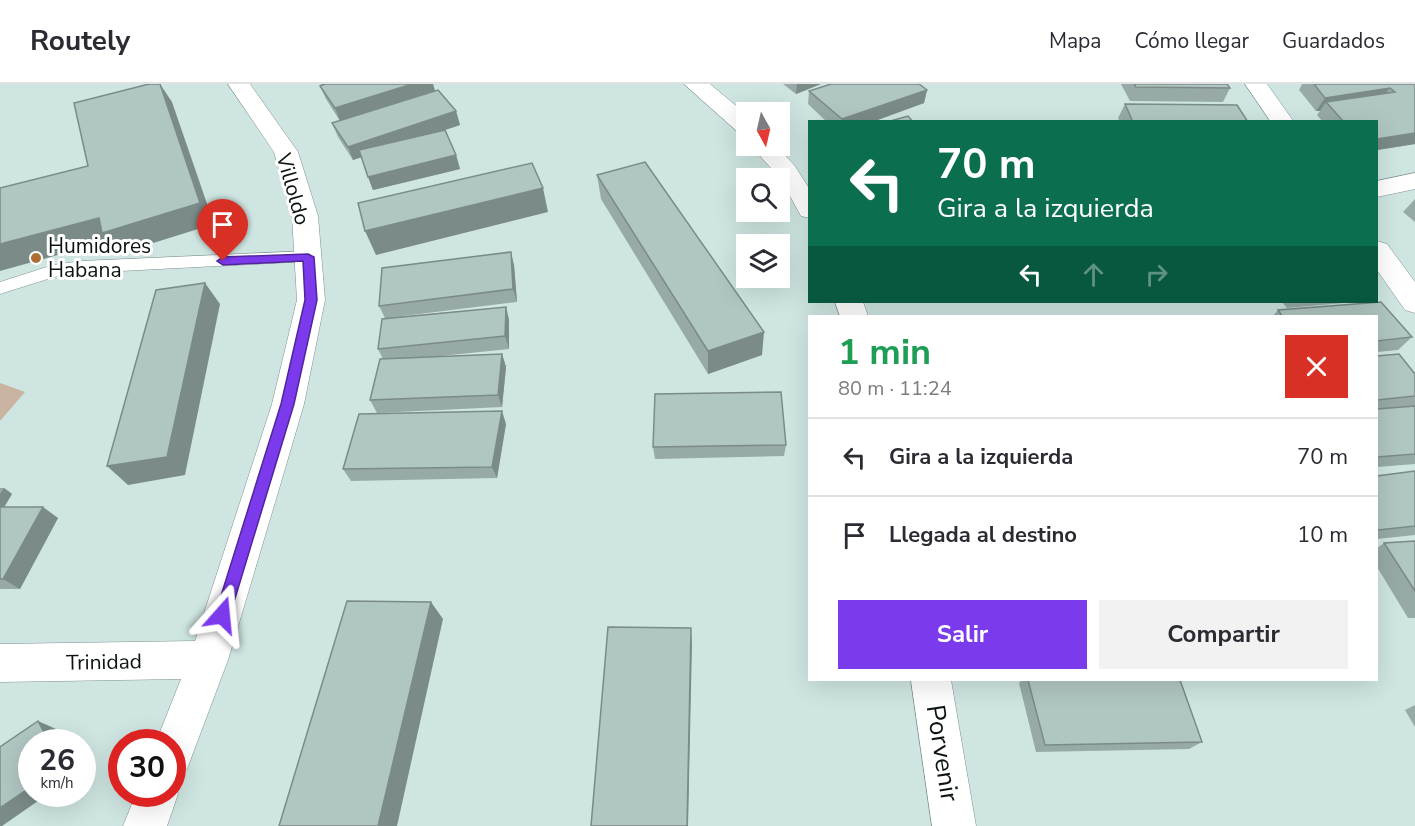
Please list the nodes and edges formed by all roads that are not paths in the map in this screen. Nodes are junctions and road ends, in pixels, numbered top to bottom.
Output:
1 (239, 84) edge
2 (695, 84) edge
3 (1256, 84) edge
4 (736, 117) edge
5 (1282, 120) edge
6 (772, 156) edge
7 (1415, 181) edge
8 (1378, 189) edge
9 (808, 207) edge
10 (1378, 251) edge
11 (308, 257) junction
12 (0, 288) edge
13 (1415, 303) edge
14 (208, 660) junction
15 (0, 663) edge
16 (932, 681) edge
17 (182, 729) edge
18 (152, 807) edge
19 (145, 826) edge
20 (954, 826) edge

1 - 11 street, Villoldo
2 - 4 street
3 - 5 street
6 - 9 street
7 - 8 street
10 - 13 street
11 - 12 lane
11 - 14 street, Villoldo
14 - 15 street, Trinidad
14 - 17 street, Villoldo
16 - 20 street, Porvenir
18 - 19 street

